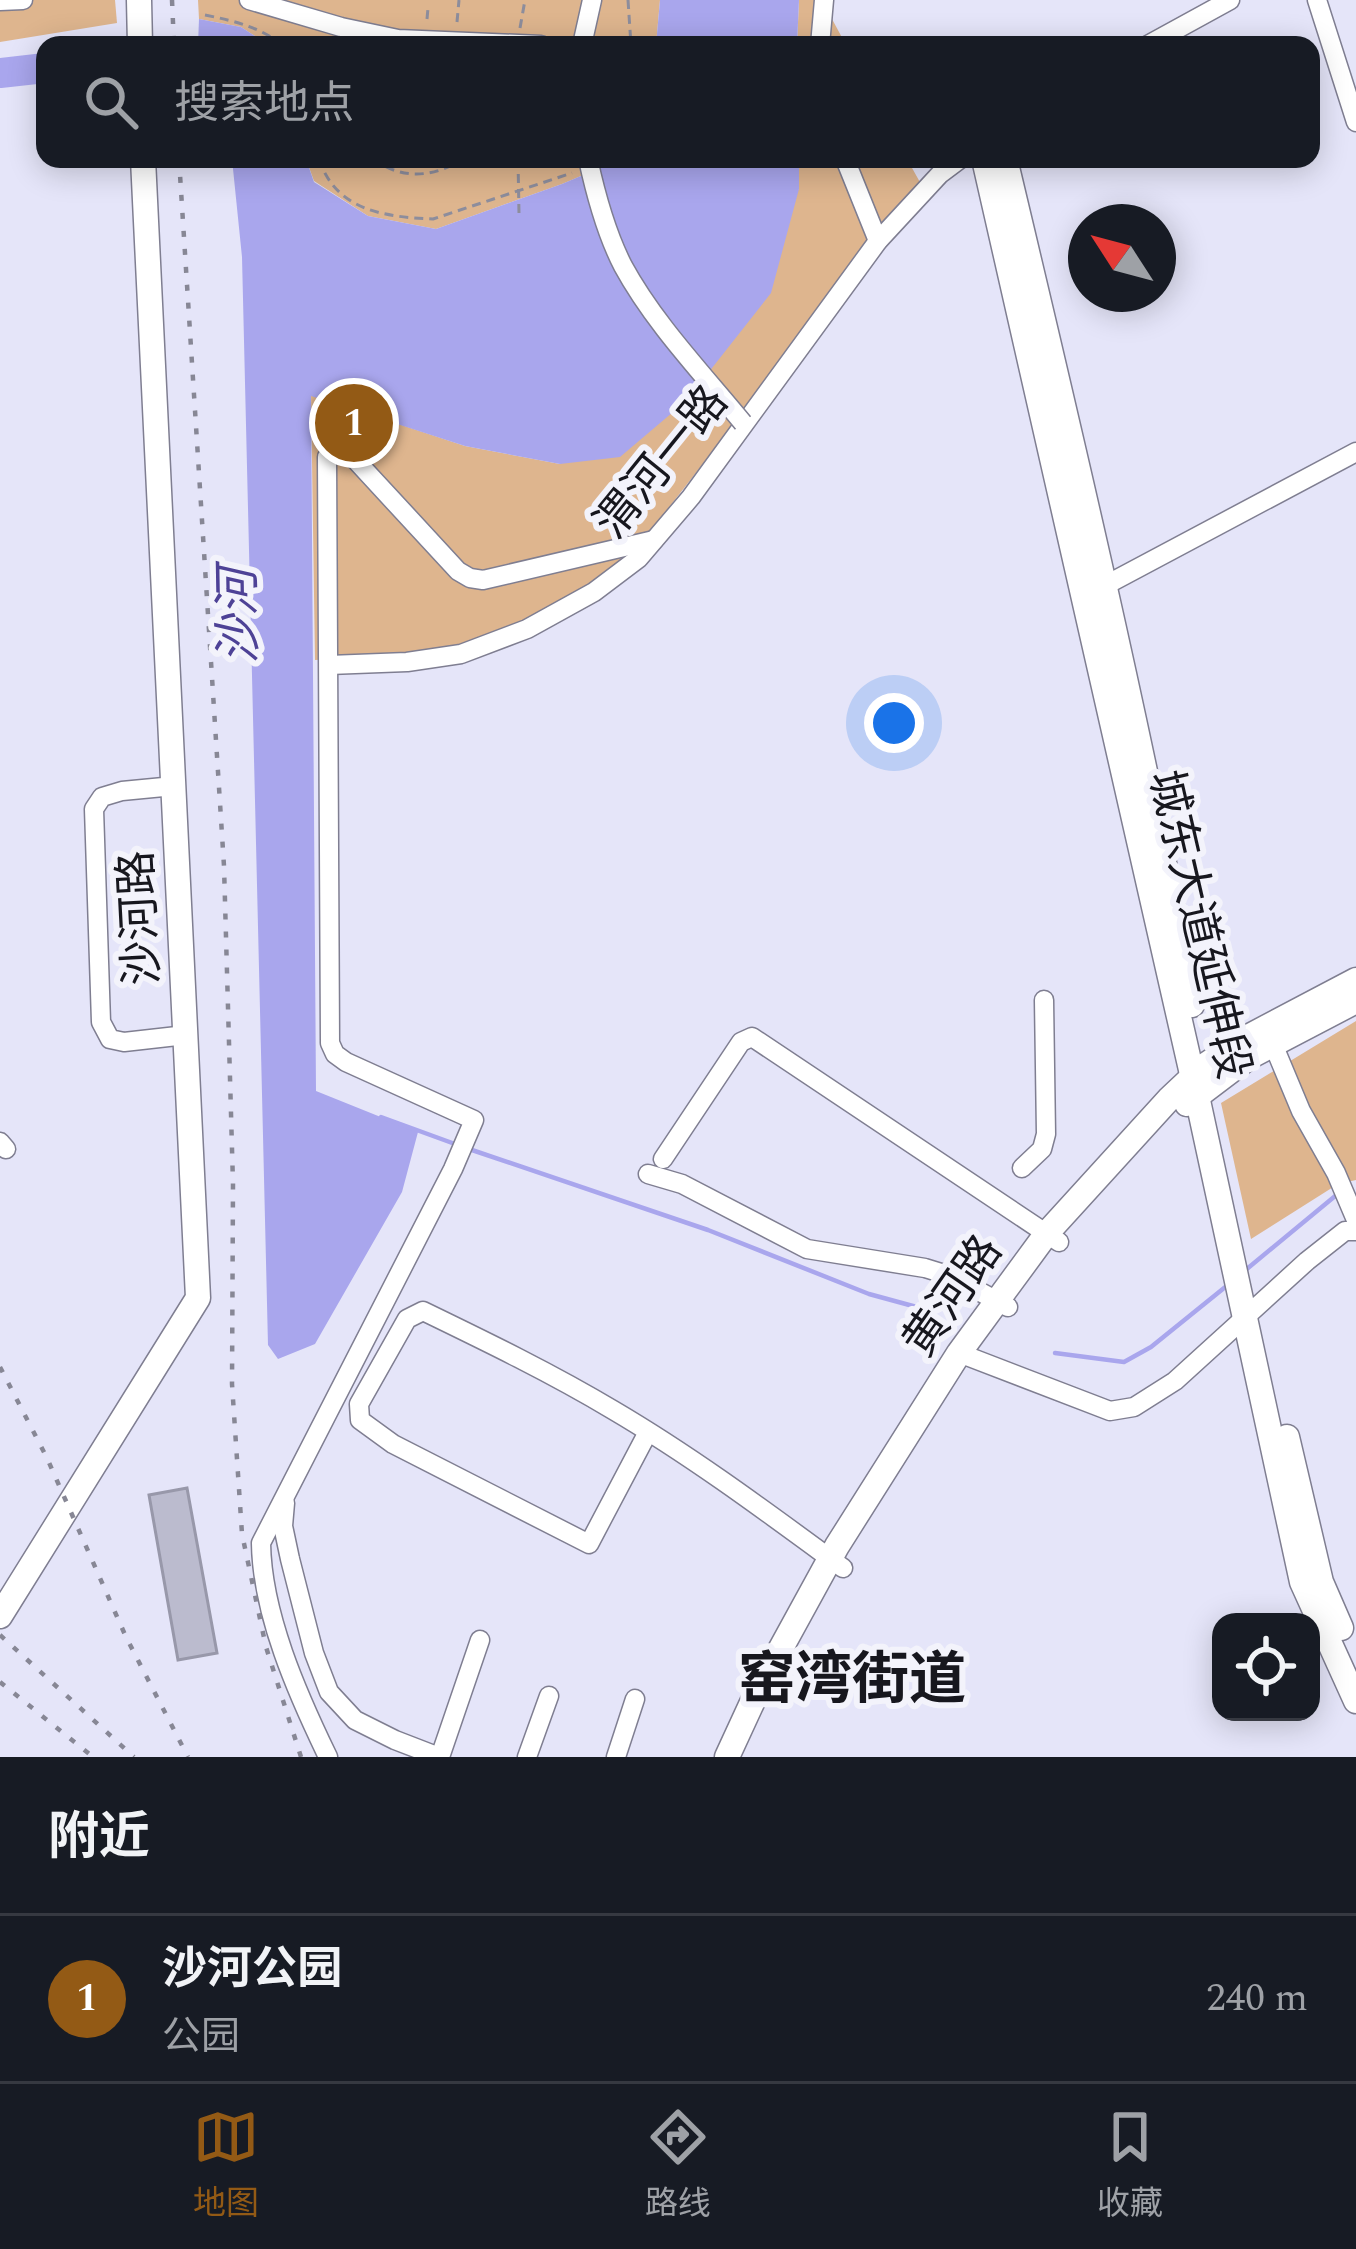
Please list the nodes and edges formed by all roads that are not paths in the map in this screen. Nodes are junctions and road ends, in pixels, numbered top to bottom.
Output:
1 (22, 0) edge
2 (139, 0) edge
3 (249, 0) edge
4 (592, 0) edge
5 (824, 0) edge
6 (1230, 0) edge
7 (1317, 0) edge
8 (0, 2) edge
9 (140, 36) edge
10 (384, 36) edge
11 (584, 36) edge
12 (821, 36) edge
13 (1164, 36) edge
14 (1356, 122) edge
15 (143, 168) edge
16 (590, 168) edge
17 (849, 168) edge
18 (948, 168) edge
19 (986, 168) edge
20 (1007, 168) edge
21 (878, 241) junction
22 (742, 423) junction
23 (1356, 452) edge
24 (654, 540) junction
25 (1106, 585) junction
26 (329, 665) junction
27 (174, 786) junction
28 (1356, 980) edge
29 (1043, 1000) dead end
30 (1356, 1001) edge
31 (186, 1035) junction
32 (1273, 1044) junction
33 (1201, 1081) junction
34 (663, 1159) dead end
35 (1022, 1168) dead end
36 (648, 1174) dead end
37 (1356, 1220) edge
38 (1356, 1231) edge
39 (1053, 1238) junction
40 (1002, 1303) junction
41 (966, 1355) junction
42 (648, 1432) junction
43 (286, 1497) junction
44 (836, 1563) junction
45 (0, 1616) edge
46 (480, 1640) dead end
47 (1356, 1664) edge
48 (549, 1696) dead end
49 (635, 1700) dead end
50 (1356, 1701) edge
51 (328, 1757) edge
52 (439, 1757) edge
53 (527, 1757) edge
54 (616, 1757) edge
55 (727, 1757) edge
56 (742, 1757) edge

1 - 8 street
2 - 9 main road
3 - 10 street
4 - 11 street
5 - 12 street
6 - 13 street
7 - 14 street
15 - 27 main road, 沙河路
16 - 22 street, bridge
17 - 21 street
18 - 21 street, 渭河一路
19 - 33 main road, 城东大道延伸段
20 - 25 main road, 城东大道延伸段
21 - 22 street, 渭河一路
22 - 24 street, 渭河一路
23 - 25 street
24 - 26 street, 渭河一路
24 - 26 street
25 - 33 main road, 城东大道延伸段
26 - 43 street
27 - 31 main road, 沙河路
27 - 31 street
28 - 33 main road, 黄河路
29 - 35 street
30 - 32 main road, 黄河路
31 - 45 main road, 沙河路
32 - 33 main road, 黄河路
32 - 37 street
33 - 39 main road, 黄河路
33 - 47 main road, 城东大道延伸段
33 - 50 main road, 城东大道延伸段
34 - 39 street
36 - 40 street
38 - 41 street
39 - 40 main road, 黄河路
40 - 41 main road, 黄河路
41 - 44 main road, 黄河路
42 - 42 street
42 - 44 street
43 - 51 street
43 - 52 street
44 - 55 main road, 黄河路
44 - 56 main road, 黄河路
46 - 52 street
48 - 53 street
49 - 54 street

